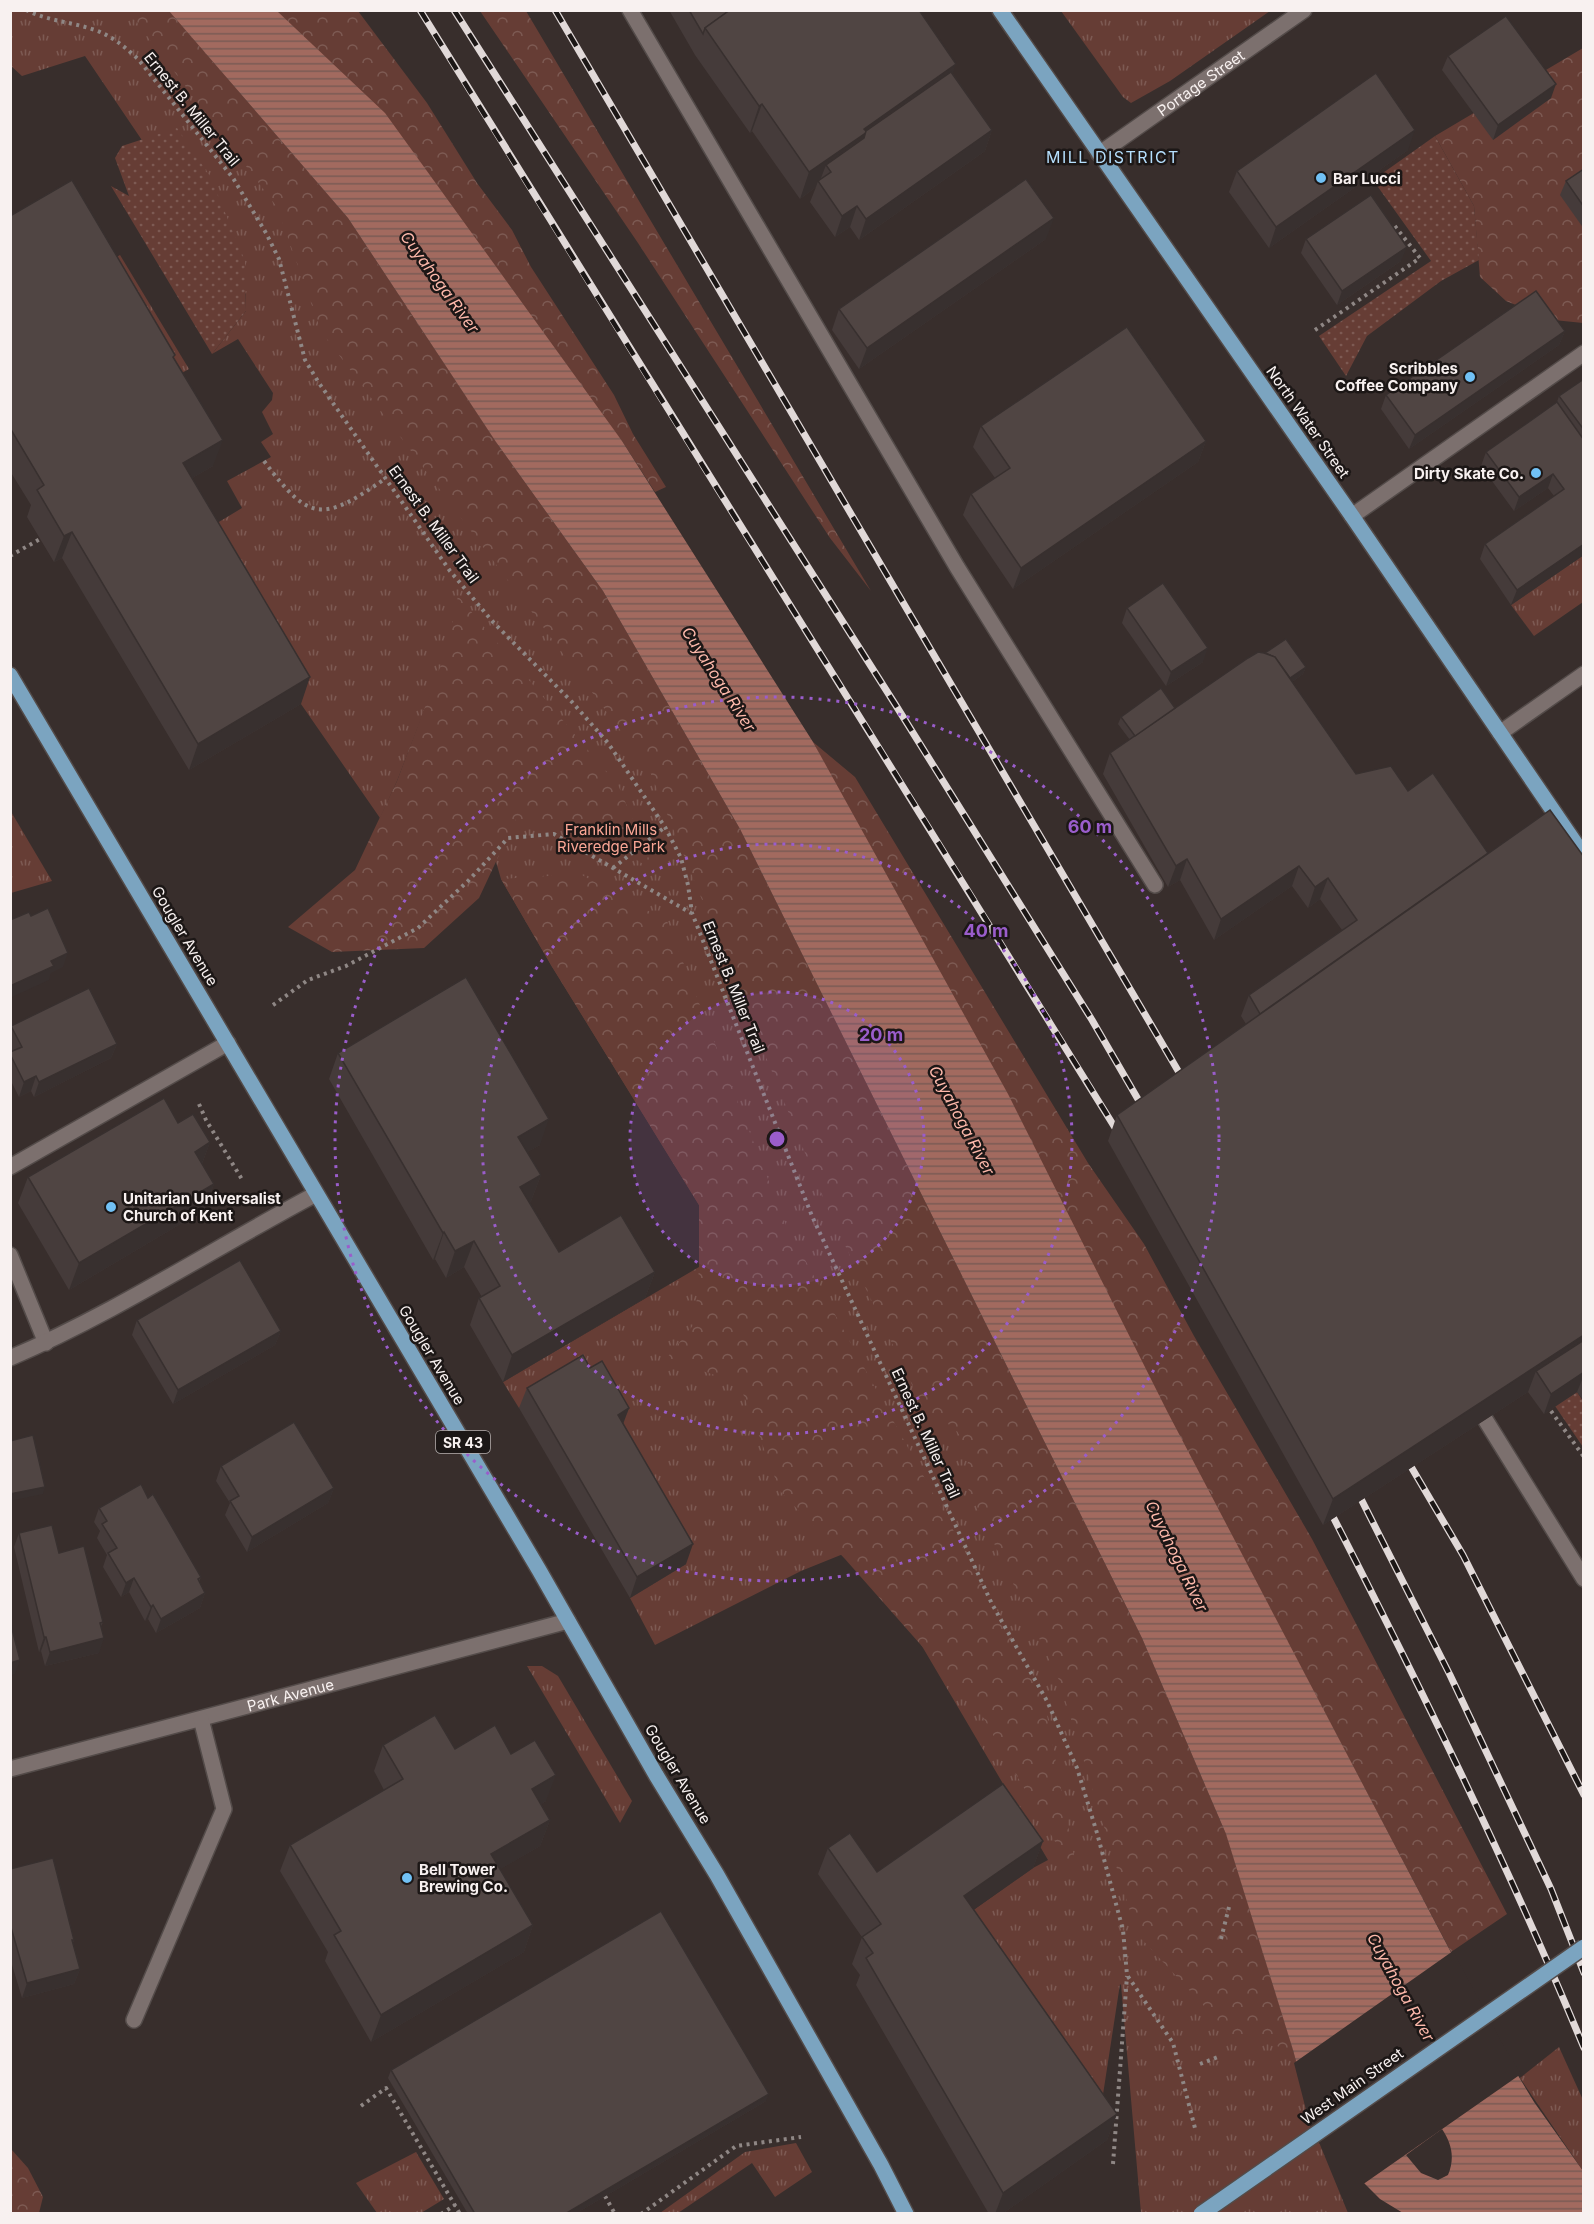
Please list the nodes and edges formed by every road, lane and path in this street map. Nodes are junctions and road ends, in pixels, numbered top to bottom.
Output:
1 (26, 10) edge
2 (630, 10) edge
3 (1000, 10) edge
4 (1304, 10) edge
5 (1099, 154) junction
6 (1383, 234) edge
7 (1315, 330) dead end
8 (1584, 353) edge
9 (264, 461) dead end
10 (386, 478) junction
11 (1352, 516) junction
12 (40, 539) edge
13 (10, 556) edge
14 (1584, 674) edge
15 (10, 675) edge
16 (1500, 733) junction
17 (665, 827) junction
18 (1584, 856) edge
19 (613, 868) junction
20 (1155, 885) dead end
21 (692, 913) junction
22 (273, 1005) dead end
23 (228, 1043) junction
24 (199, 1104) dead end
25 (10, 1167) edge
26 (243, 1181) dead end
27 (316, 1194) junction
28 (10, 1255) edge
29 (46, 1343) junction
30 (10, 1358) edge
31 (1465, 1386) edge
32 (1551, 1411) edge
33 (1584, 1457) edge
34 (1584, 1579) edge
35 (568, 1621) junction
36 (201, 1719) junction
37 (10, 1769) edge
38 (1229, 1906) dead end
39 (1221, 1939) dead end
40 (1584, 1947) edge
41 (1127, 1975) junction
42 (134, 2020) dead end
43 (1218, 2057) dead end
44 (1200, 2064) dead end
45 (361, 2106) dead end
46 (1196, 2132) dead end
47 (801, 2137) dead end
48 (1113, 2164) dead end
49 (605, 2196) edge
50 (455, 2205) junction
51 (441, 2214) edge
52 (460, 2214) edge
53 (615, 2214) edge
54 (641, 2214) edge
55 (906, 2214) edge
56 (1201, 2214) edge

1 - 10 path, Ernest B. Miller Trail
2 - 20 street
3 - 5 main road, North Water Street
4 - 5 street, Portage Street
5 - 11 main road, North Water Street
6 - 7 path
8 - 11 street
9 - 10 path
10 - 17 path, Ernest B. Miller Trail
11 - 16 main road, North Water Street
12 - 13 path
14 - 16 street
15 - 23 main road, Gougler Avenue / SR 43
16 - 18 main road, North Water Street
17 - 19 path
17 - 21 path, Ernest B. Miller Trail
19 - 21 path
19 - 22 path
21 - 41 path, Ernest B. Miller Trail
23 - 25 street
23 - 27 main road, Gougler Avenue / SR 43
24 - 26 path
27 - 29 street
27 - 35 main road, Gougler Avenue / SR 43
28 - 29 street
29 - 30 street
31 - 34 street
32 - 33 path
35 - 36 street, Park Avenue
35 - 55 main road, Gougler Avenue / SR 43
36 - 37 street, Park Avenue
36 - 42 street
38 - 39 path
40 - 56 main road, West Main Street, bridge
41 - 46 path
41 - 48 path, Ernest B. Miller Trail
43 - 44 path
45 - 50 path
47 - 54 path
49 - 53 path
50 - 51 path
50 - 52 path

